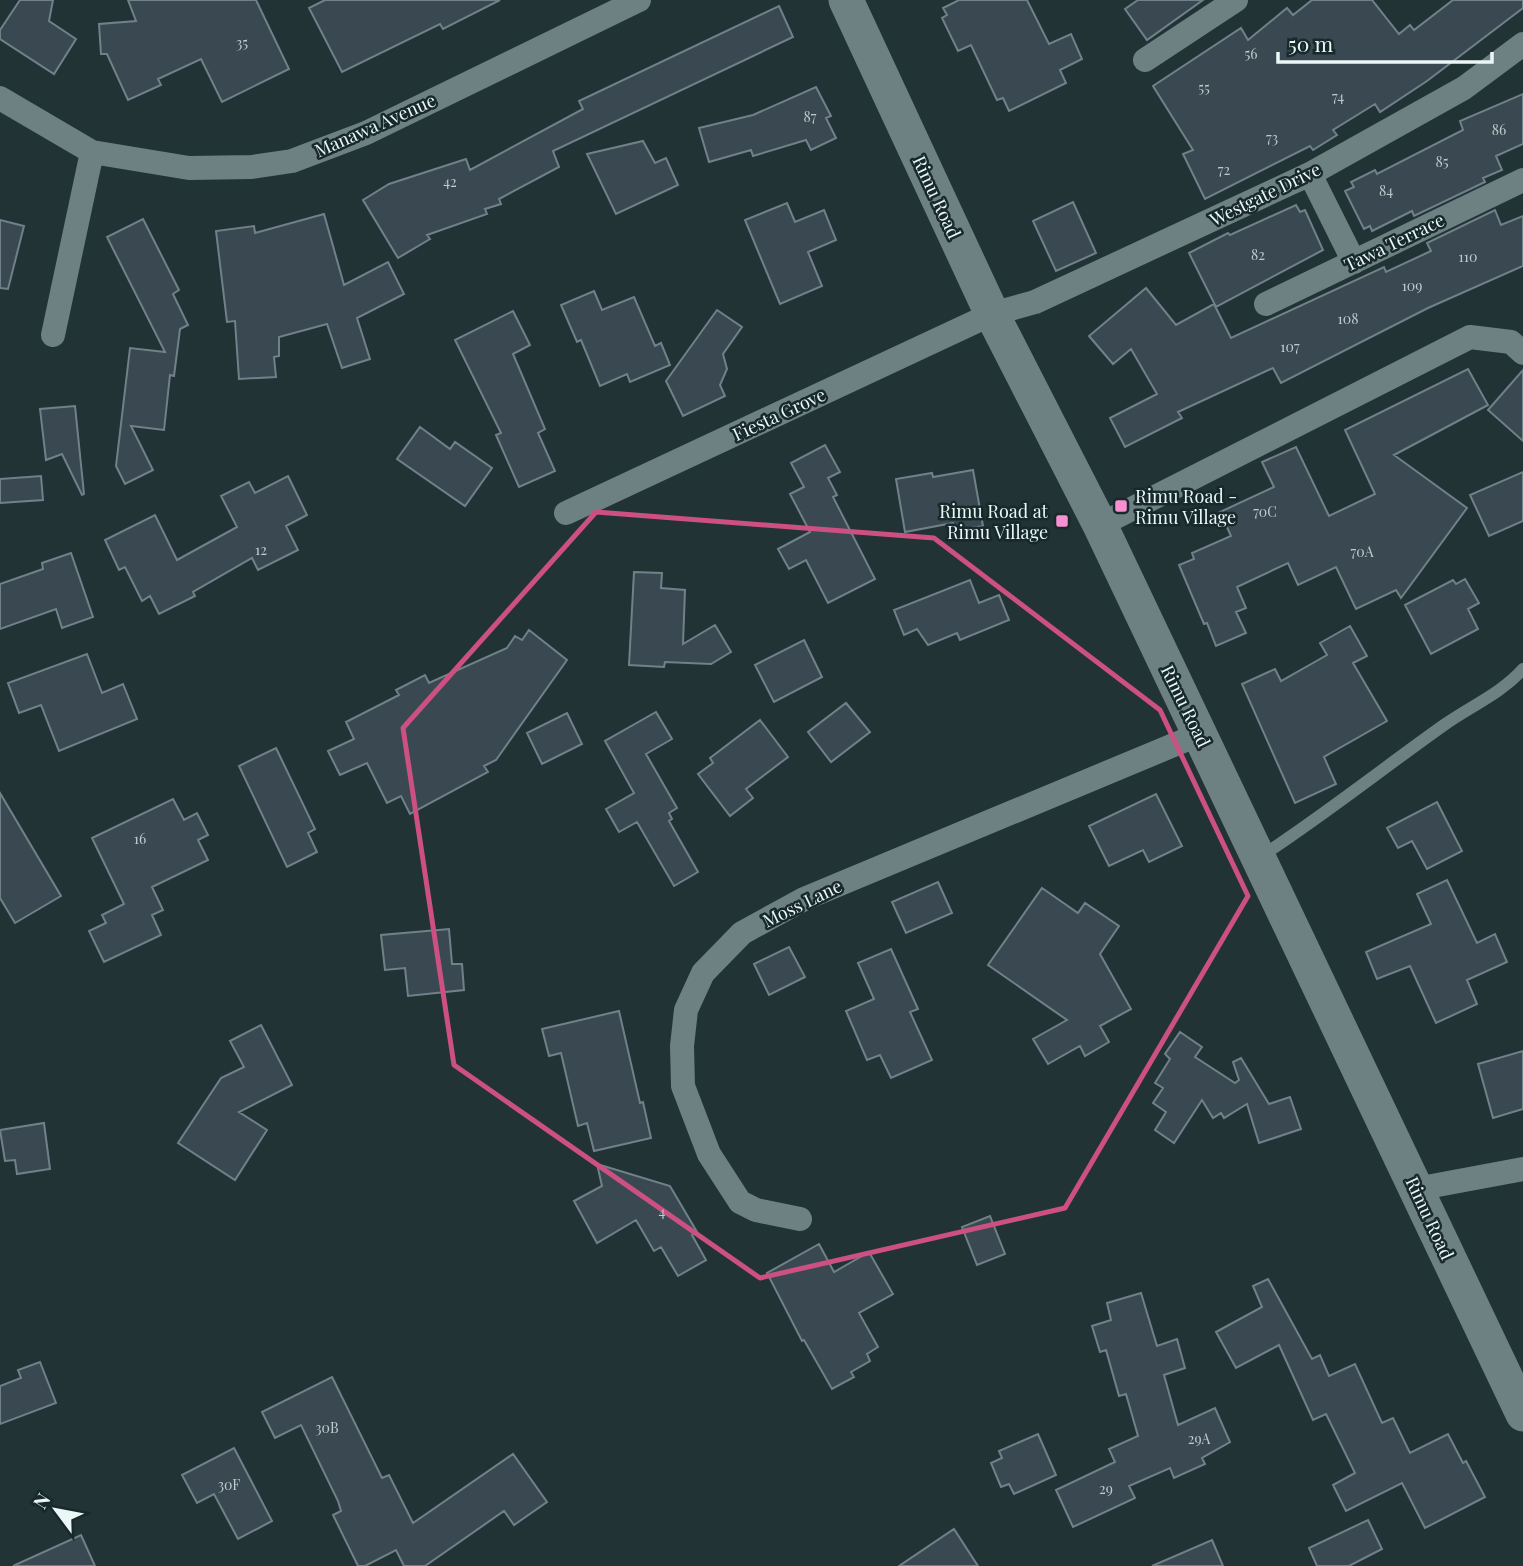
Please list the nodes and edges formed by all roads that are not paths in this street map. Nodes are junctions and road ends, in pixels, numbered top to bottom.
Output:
1 (639, 0) edge
2 (846, 0) edge
3 (1236, 0) edge
4 (1523, 44) edge
5 (1145, 60) dead end
6 (0, 98) edge
7 (92, 152) junction
8 (1310, 174) junction
9 (1523, 180) edge
10 (1354, 262) junction
11 (1266, 304) dead end
12 (992, 314) junction
13 (53, 335) dead end
14 (1523, 353) edge
15 (566, 513) dead end
16 (1100, 526) junction
17 (1523, 669) edge
18 (1200, 734) junction
19 (1259, 857) junction
20 (1523, 1169) edge
21 (1416, 1189) junction
22 (800, 1219) dead end
23 (1523, 1414) edge

1 - 7 street, Manawa Avenue
2 - 12 main road, Rimu Road
3 - 5 street
4 - 8 street, Westgate Drive
6 - 7 street, Manawa Avenue
7 - 13 street
8 - 10 street
8 - 12 street, Westgate Drive
9 - 10 street, Tawa Terrace
10 - 11 street, Tawa Terrace
12 - 15 street, Fiesta Grove
12 - 16 main road, Rimu Road
14 - 16 street
16 - 18 main road, Rimu Road
17 - 19 lane
18 - 19 main road, Rimu Road
18 - 22 street, Moss Lane
19 - 21 main road, Rimu Road
20 - 21 street
21 - 23 main road, Rimu Road

